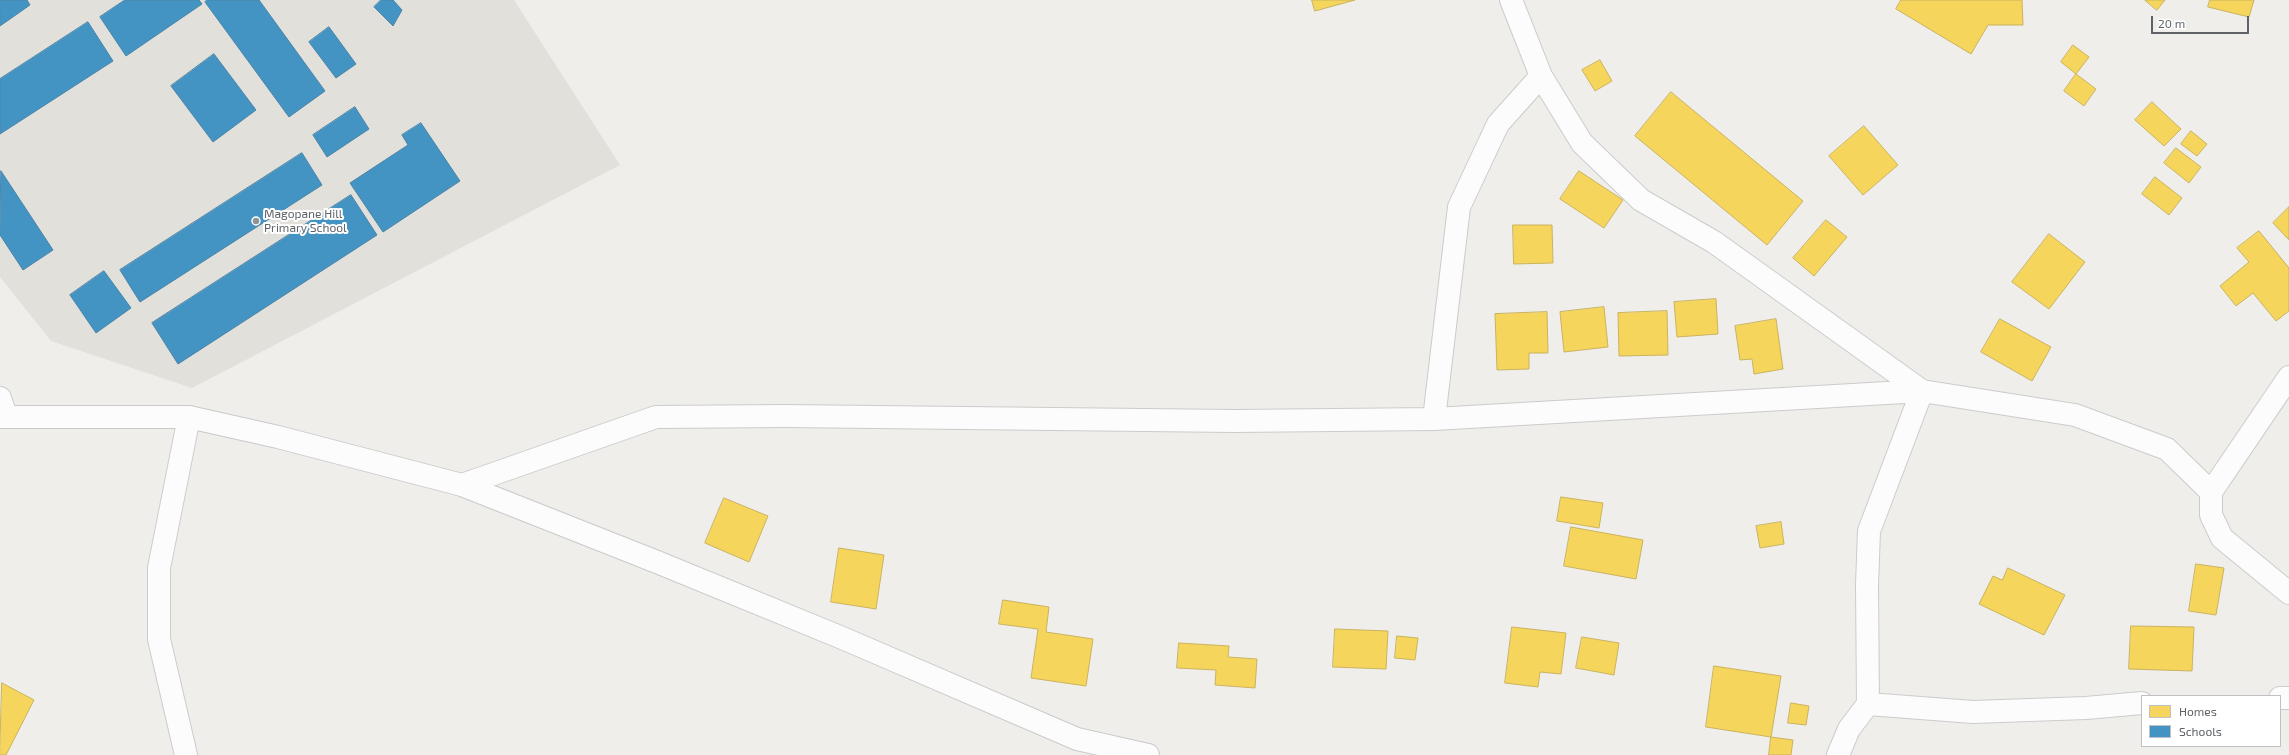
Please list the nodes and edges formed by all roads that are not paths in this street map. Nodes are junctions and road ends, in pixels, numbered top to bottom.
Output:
1 (1510, 0) edge
2 (1541, 76) junction
3 (2289, 377) edge
4 (1922, 391) junction
5 (2, 410) edge
6 (188, 417) junction
7 (1434, 419) junction
8 (462, 486) junction
9 (2211, 492) junction
10 (2289, 592) edge
11 (2141, 703) edge
12 (1868, 704) junction
13 (186, 755) edge
14 (1148, 755) edge
15 (1838, 755) edge

1 - 2 street
2 - 4 street
2 - 7 street
3 - 9 street
4 - 7 street
4 - 9 street
4 - 12 street
5 - 6 street
6 - 8 street
6 - 13 street
7 - 8 street
8 - 14 street
9 - 10 street
11 - 12 street
12 - 15 street

